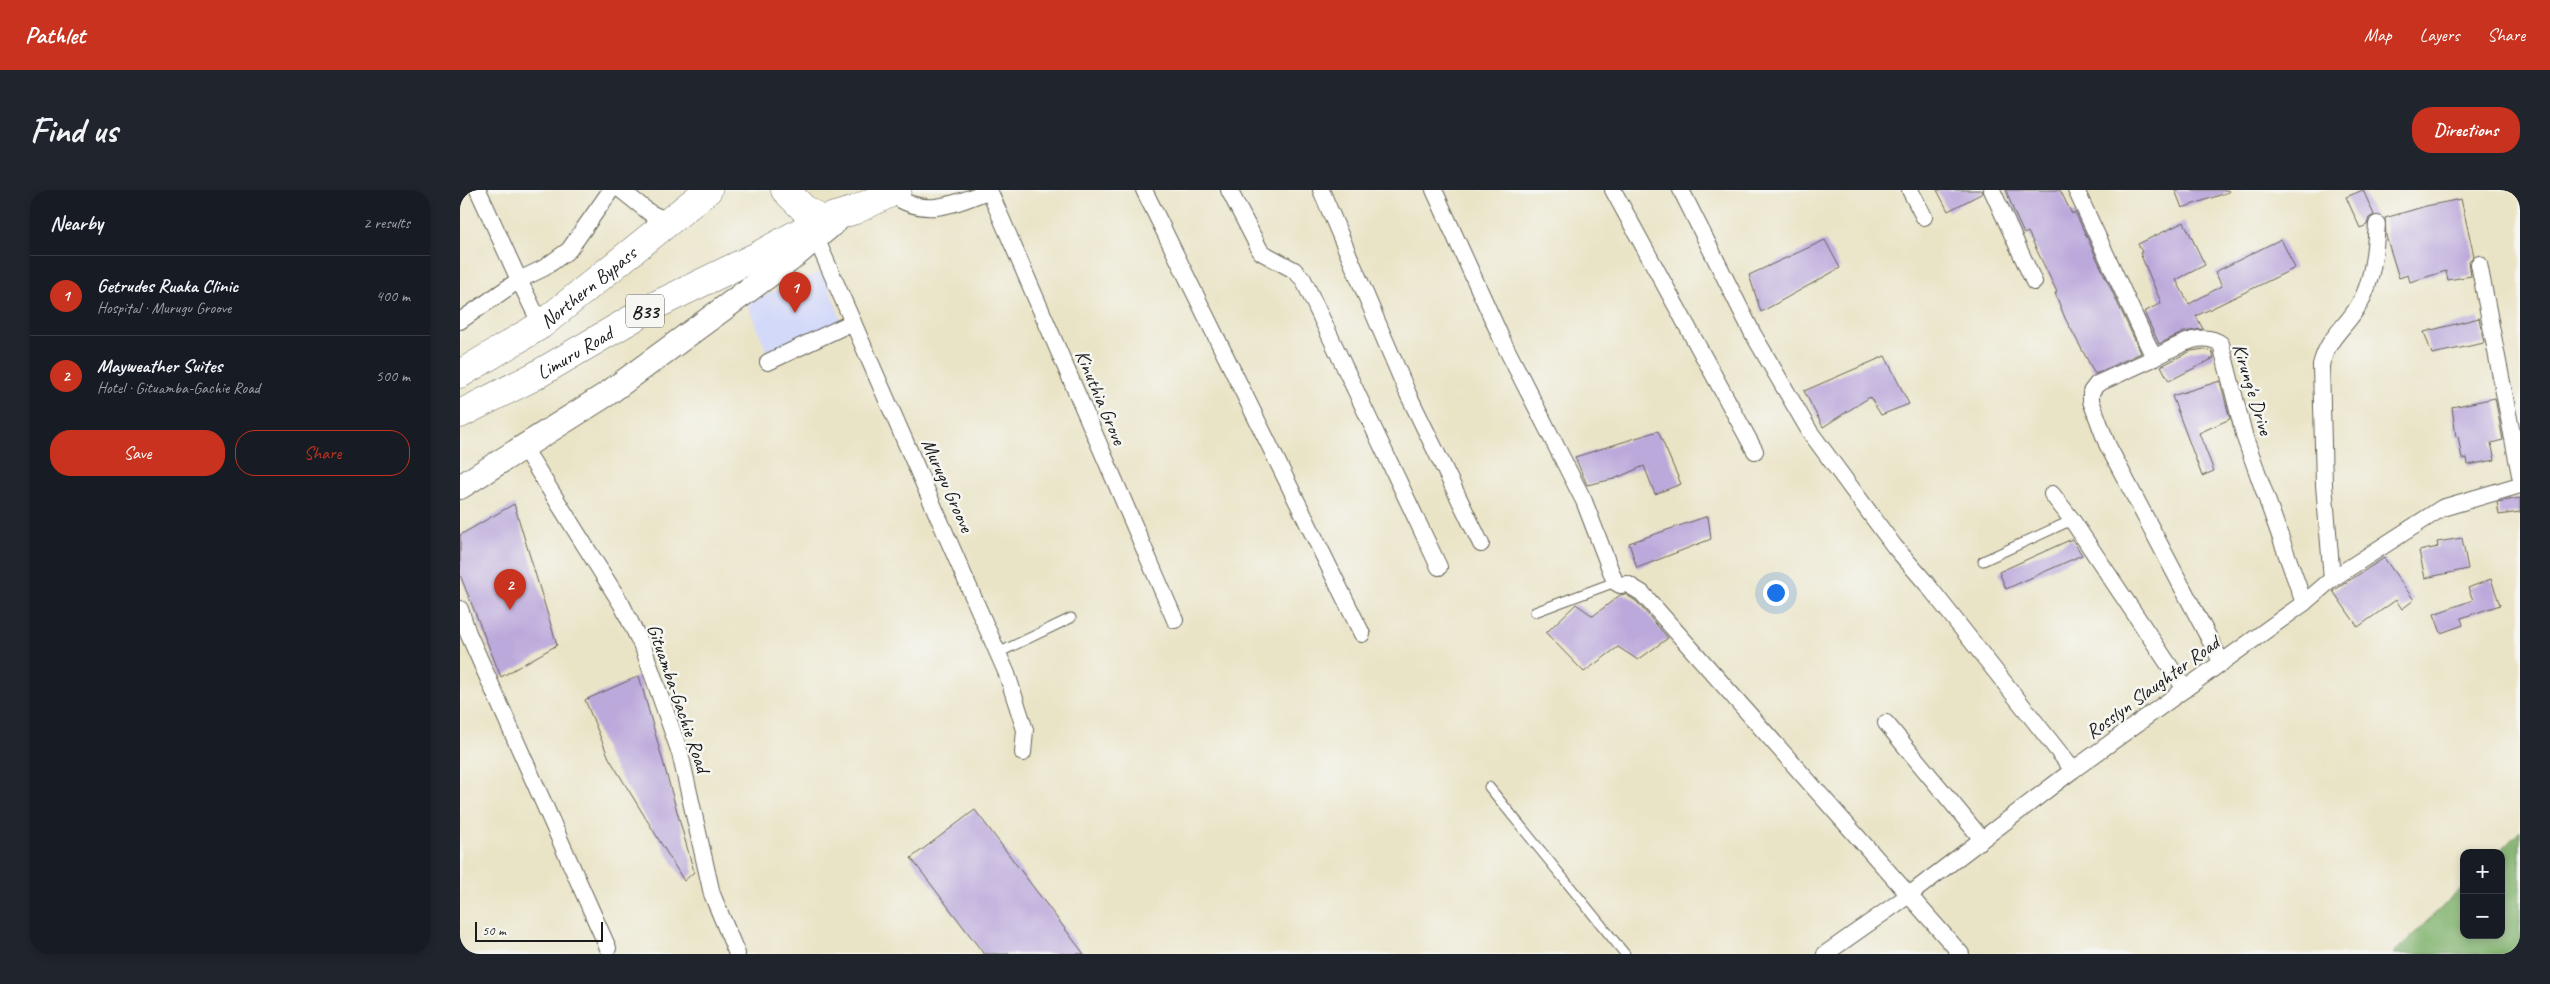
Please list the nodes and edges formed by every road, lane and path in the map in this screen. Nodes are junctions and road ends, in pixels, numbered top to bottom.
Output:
1 (478, 190) edge
2 (611, 190) edge
3 (621, 190) edge
4 (708, 190) edge
5 (785, 190) edge
6 (989, 190) edge
7 (1144, 190) edge
8 (1229, 190) edge
9 (1321, 190) edge
10 (1434, 190) edge
11 (1613, 190) edge
12 (1682, 190) edge
13 (1910, 190) edge
14 (1992, 190) edge
15 (2076, 190) edge
16 (894, 192) edge
17 (1924, 217) dead end
18 (670, 222) junction
19 (827, 224) junction
20 (2377, 224) dead end
21 (2479, 264) dead end
22 (519, 280) junction
23 (2034, 282) dead end
24 (460, 321) edge
25 (853, 322) junction
26 (541, 325) junction
27 (2154, 358) junction
28 (768, 362) dead end
29 (460, 374) edge
30 (460, 414) edge
31 (524, 448) junction
32 (1755, 451) dead end
33 (2520, 476) edge
34 (2520, 485) edge
35 (460, 487) edge
36 (2052, 494) dead end
37 (2072, 520) junction
38 (1481, 544) dead end
39 (1983, 561) dead end
40 (1439, 567) dead end
41 (2332, 579) junction
42 (1615, 582) junction
43 (2304, 603) junction
44 (460, 609) edge
45 (1535, 612) dead end
46 (1071, 618) dead end
47 (1175, 620) dead end
48 (1362, 634) dead end
49 (998, 652) junction
50 (2222, 662) junction
51 (2185, 689) junction
52 (1886, 723) dead end
53 (1022, 753) dead end
54 (2073, 770) junction
55 (1489, 787) dead end
56 (1982, 838) junction
57 (1909, 895) junction
58 (608, 948) dead end
59 (1827, 953) edge
60 (737, 954) edge
61 (1625, 954) edge
62 (1961, 954) edge

1 - 22 street
2 - 22 street
3 - 18 street
4 - 18 highway, Northern Bypass / B33
5 - 19 highway
6 - 16 street
6 - 47 street, Kinuthia Grove
7 - 48 street
8 - 40 street
9 - 38 street
10 - 42 street
11 - 32 street
12 - 54 street
13 - 17 street
14 - 23 street
15 - 27 street
16 - 19 highway
18 - 26 highway, Northern Bypass / B33
19 - 25 street, Murugu Groove
19 - 30 highway, Limuru Road / B33
19 - 31 street
20 - 41 street
21 - 33 street
22 - 24 street
22 - 26 street
25 - 28 street
25 - 49 street, Murugu Groove
26 - 29 highway, Northern Bypass / B33
27 - 43 street, Kirung'e Drive
27 - 50 street, Kirung'e Drive
31 - 35 street
31 - 60 street, Gituamba-Gachie Road
34 - 41 street, Rosslyn Slaughter Road
36 - 37 street
37 - 39 lane
37 - 51 street
41 - 43 street, Rosslyn Slaughter Road
42 - 45 lane
42 - 57 street
43 - 50 street, Rosslyn Slaughter Road
44 - 58 street
46 - 49 lane
49 - 53 street, Murugu Groove
50 - 51 street, Rosslyn Slaughter Road
51 - 54 street, Rosslyn Slaughter Road
52 - 56 street
54 - 56 street, Rosslyn Slaughter Road
55 - 61 lane
56 - 57 street, Rosslyn Slaughter Road
57 - 59 street, Rosslyn Slaughter Road
57 - 62 street

